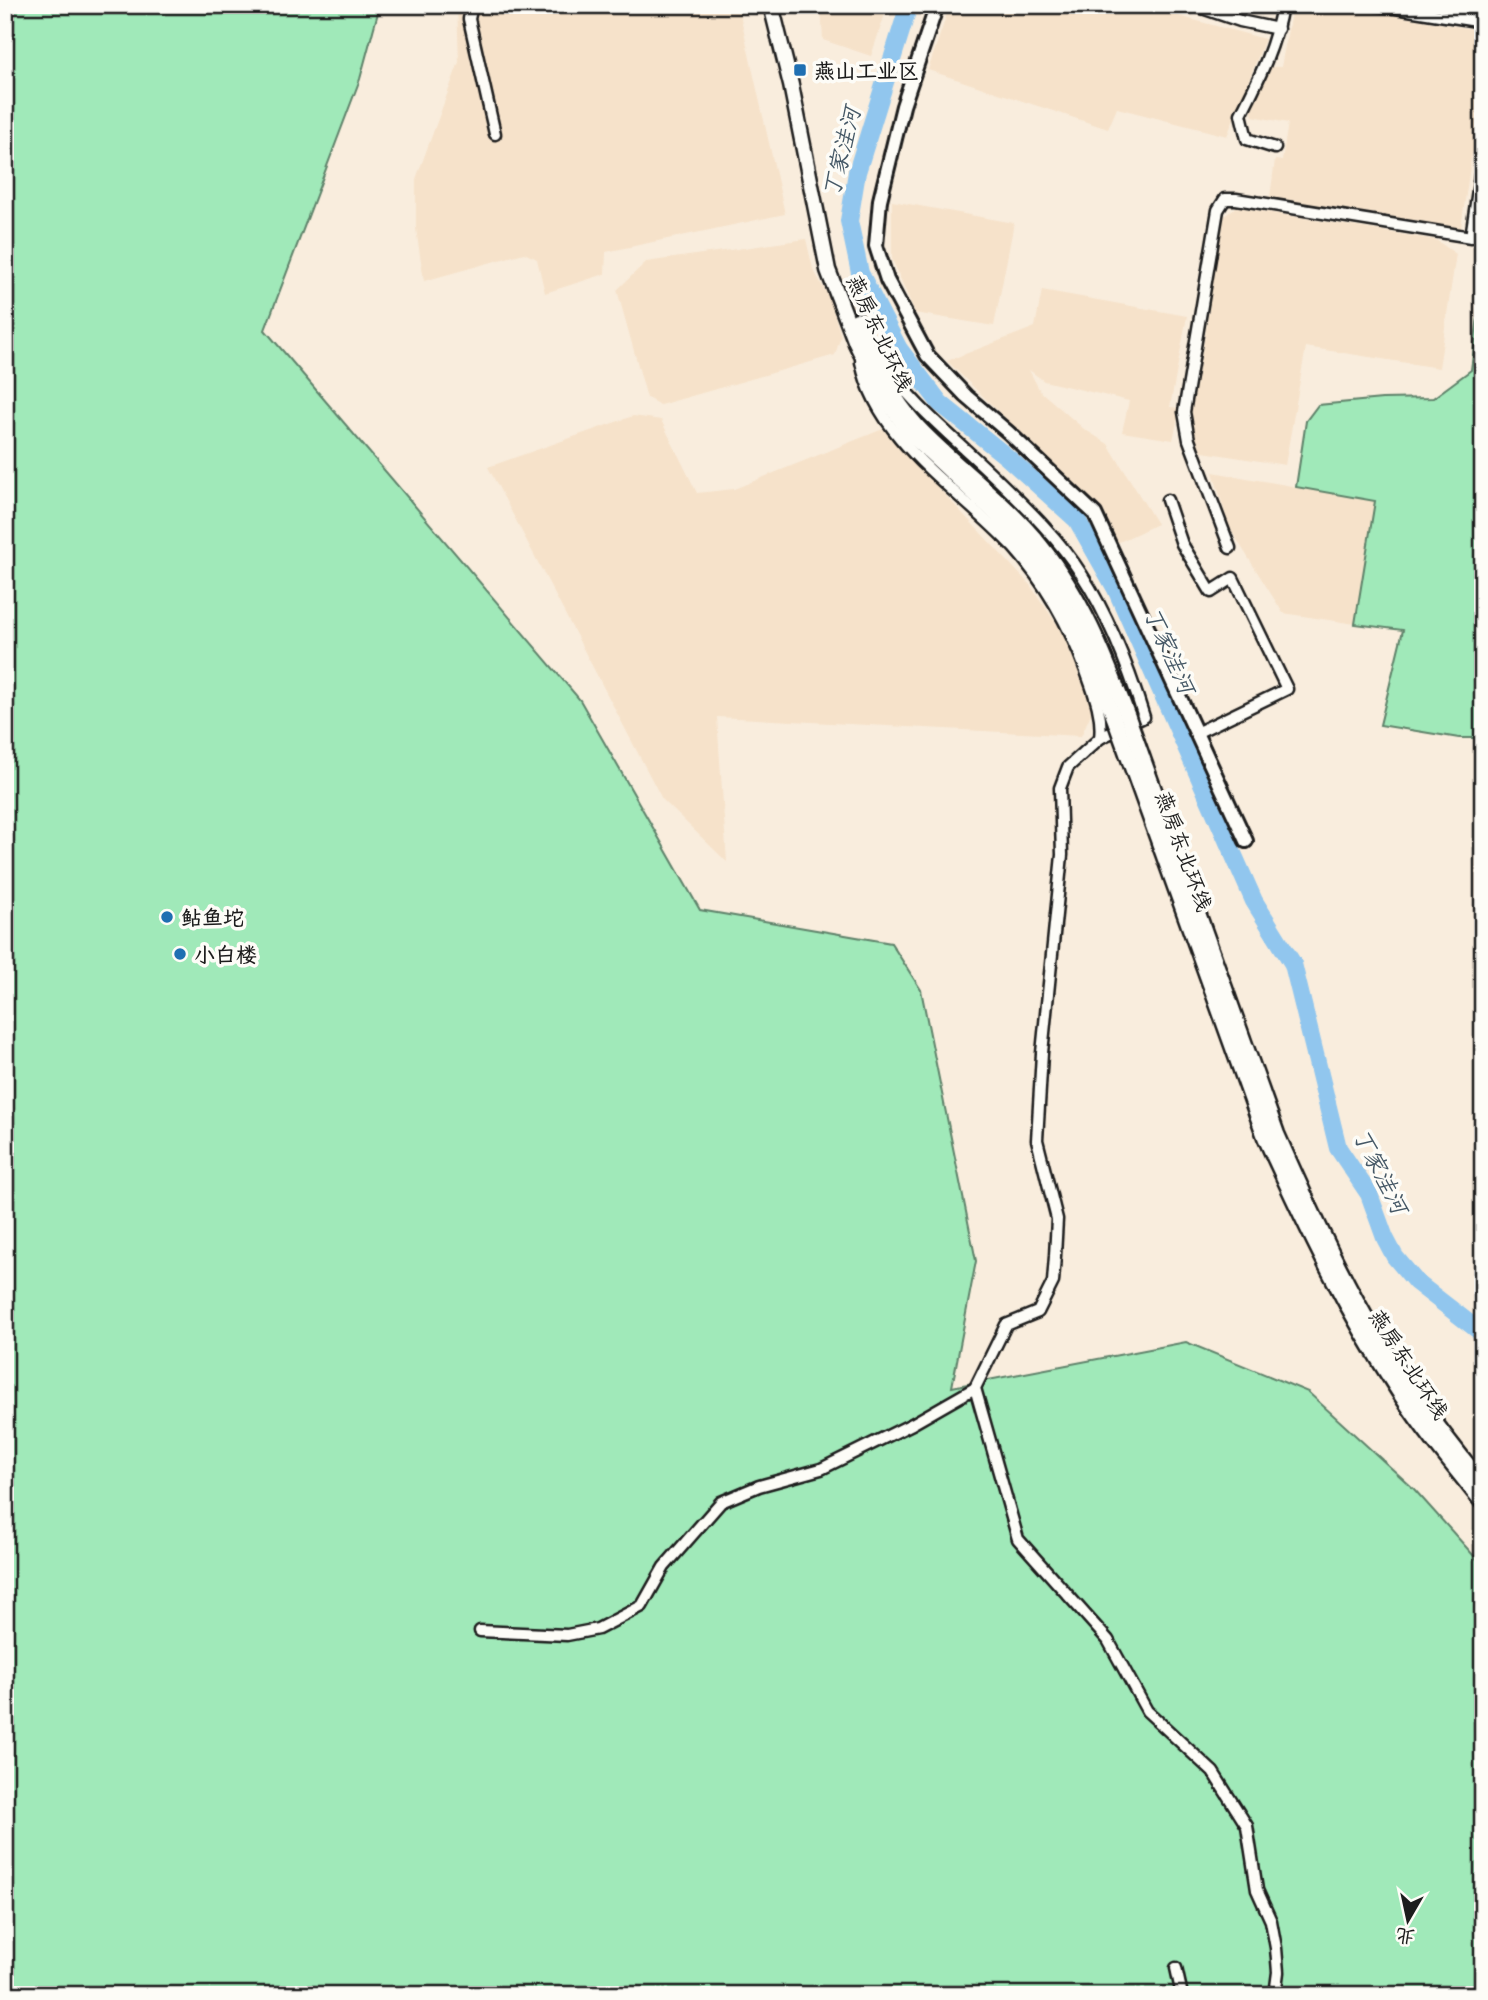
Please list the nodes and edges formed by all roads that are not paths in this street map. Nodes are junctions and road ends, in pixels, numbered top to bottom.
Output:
1 (472, 5) edge
2 (771, 5) edge
3 (937, 5) edge
4 (1193, 5) edge
5 (1282, 5) edge
6 (1377, 5) edge
7 (1483, 22) edge
8 (1279, 29) junction
9 (495, 134) dead end
10 (1275, 148) dead end
11 (1483, 156) edge
12 (859, 337) junction
13 (1167, 500) dead end
14 (1230, 548) dead end
15 (1122, 720) junction
16 (1196, 733) junction
17 (1100, 738) junction
18 (1246, 841) dead end
19 (975, 1388) junction
20 (1483, 1484) edge
21 (1483, 1503) edge
22 (480, 1631) dead end
23 (1176, 1968) dead end
24 (1182, 1995) edge
25 (1275, 1995) edge

1 - 9 street
2 - 12 main road, 燕房东北环线
3 - 16 street
4 - 8 street
5 - 8 street
6 - 7 street
8 - 10 street
11 - 14 street
12 - 15 main road, 燕房东北环线
12 - 17 street
12 - 17 street
13 - 16 street
15 - 20 main road, 燕房东北环线, bridge
15 - 21 main road, 燕房东北环线, bridge
16 - 18 street
17 - 19 street
19 - 22 street
19 - 25 street
23 - 24 street

